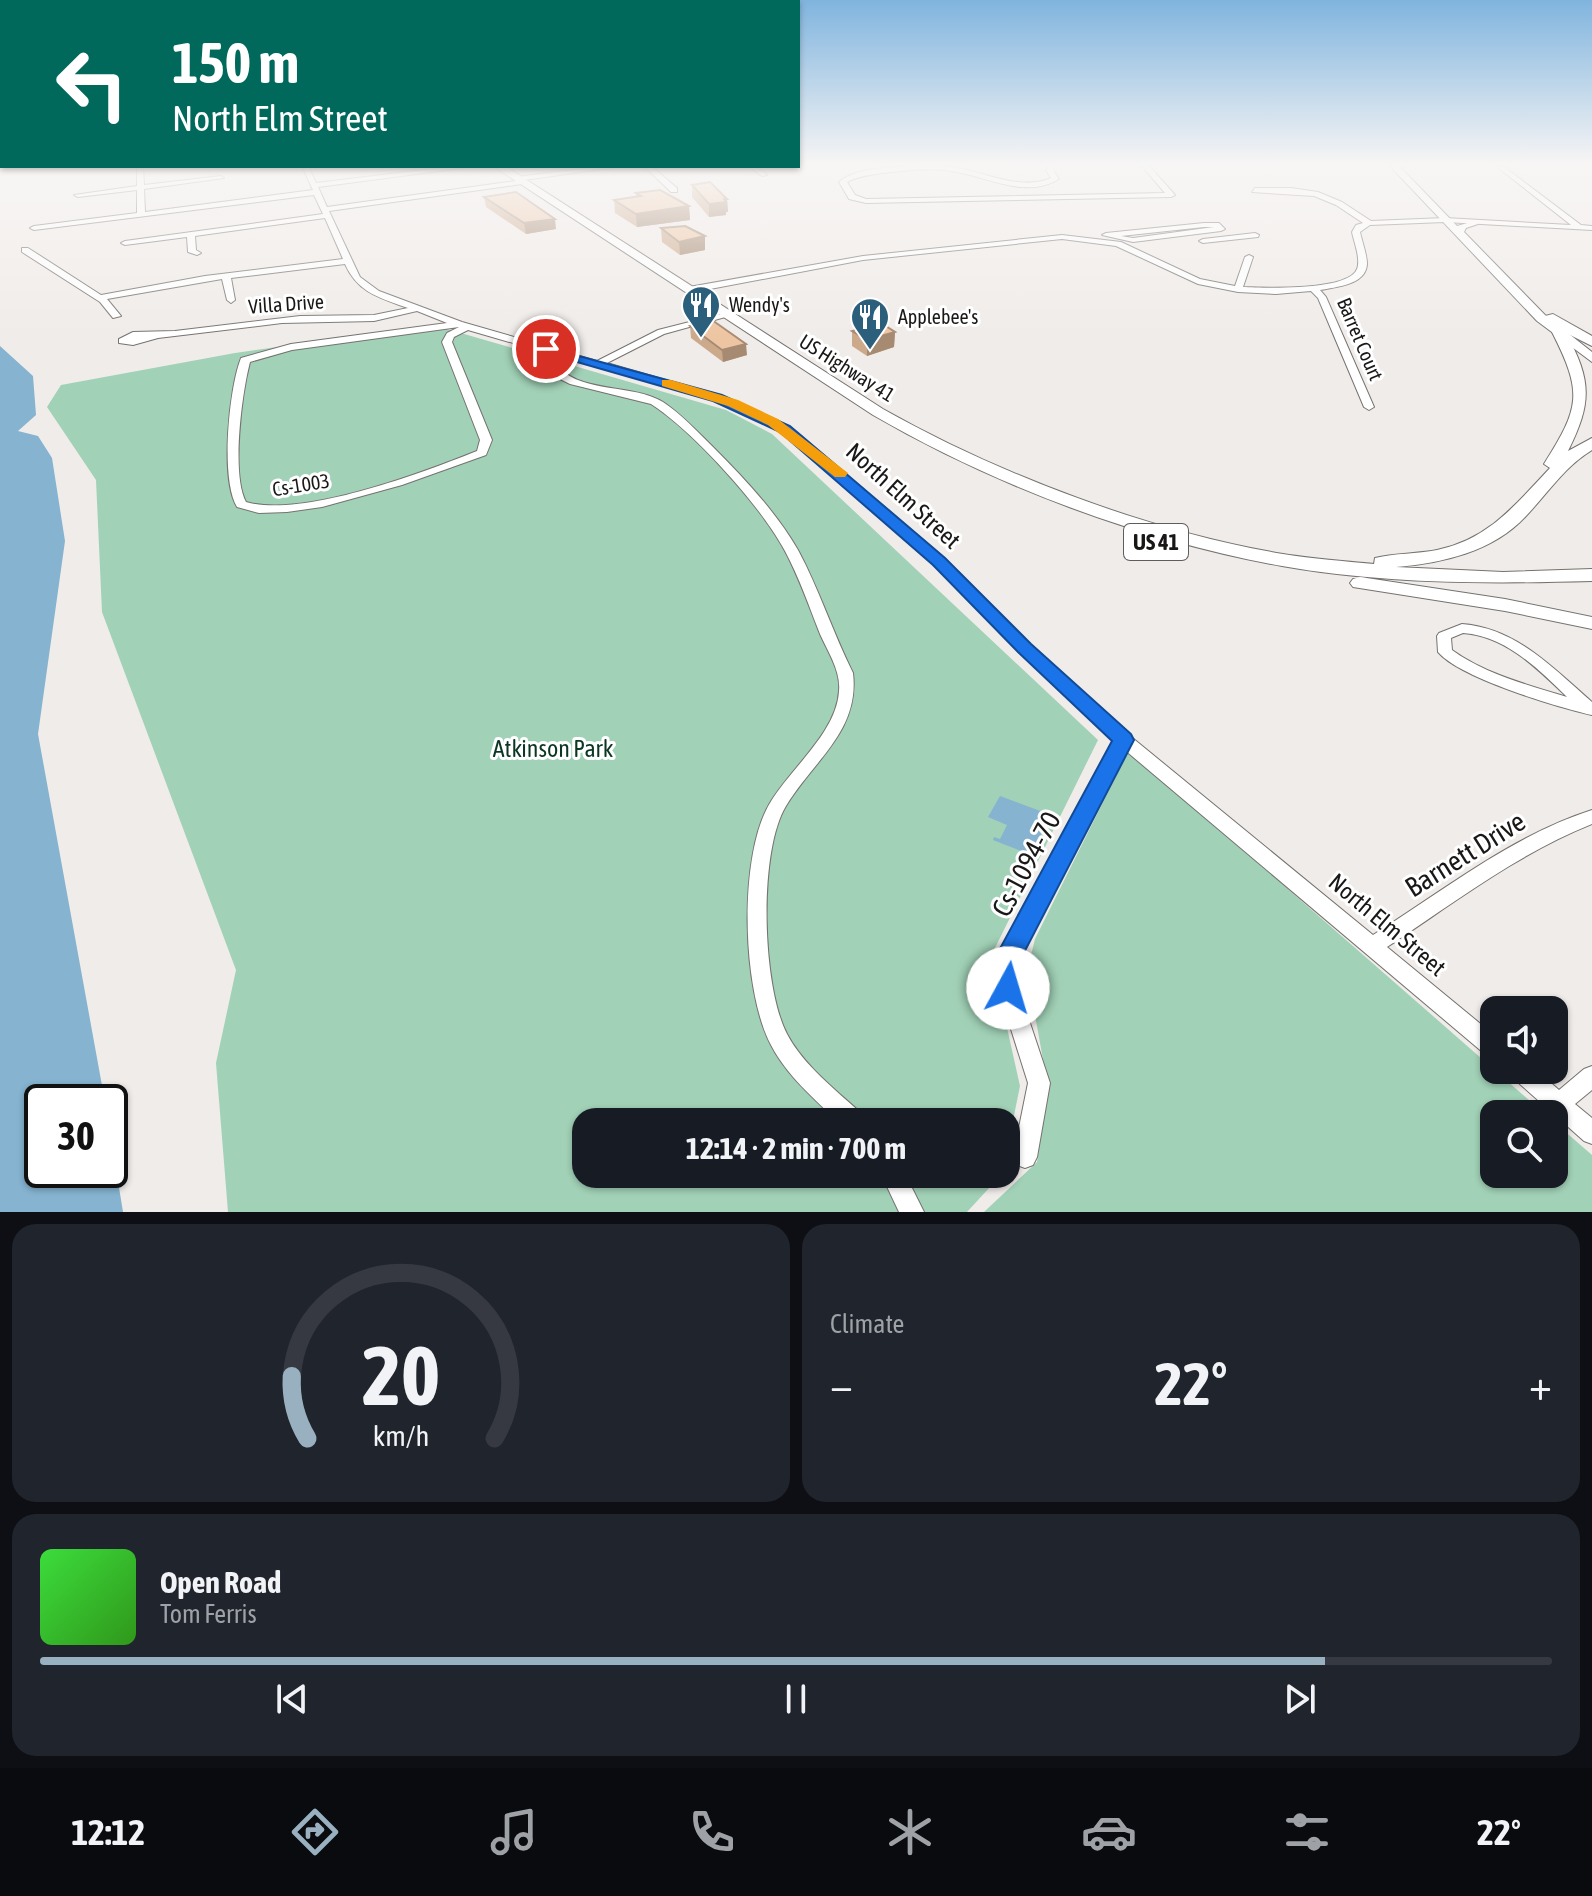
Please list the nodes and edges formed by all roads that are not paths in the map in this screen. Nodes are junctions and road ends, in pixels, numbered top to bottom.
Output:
1 (76, 223) edge
2 (262, 223) edge
3 (332, 223) edge
4 (585, 223) edge
5 (1369, 223) joint
6 (1380, 223) edge
7 (1447, 223) edge
8 (1472, 223) edge
9 (1486, 223) edge
10 (1573, 223) edge
11 (1579, 227) junction
12 (34, 228) dead end
13 (1592, 228) edge
14 (191, 234) junction
15 (1458, 234) junction
16 (1106, 235) junction
17 (1255, 235) dead end
18 (1093, 239) junction
19 (125, 243) dead end
20 (1123, 246) junction
21 (25, 250) dead end
22 (197, 253) dead end
23 (1249, 257) dead end
24 (348, 261) junction
25 (226, 276) junction
26 (1313, 288) junction
27 (1238, 289) junction
28 (689, 290) junction
29 (98, 298) junction
30 (231, 300) dead end
31 (417, 308) junction
32 (1534, 309) junction
33 (726, 314) junction
34 (116, 316) dead end
35 (1548, 317) junction
36 (464, 325) junction
37 (1559, 332) junction
38 (157, 335) dead end
39 (1592, 342) edge
40 (564, 354) junction
41 (1592, 355) edge
42 (600, 363) junction
43 (1369, 407) dead end
44 (1592, 443) edge
45 (934, 444) junction
46 (1527, 504) junction
47 (1283, 560) junction
48 (1592, 575) edge
49 (1397, 588) junction
50 (1592, 588) edge
51 (1592, 623) edge
52 (1592, 710) edge
53 (1124, 740) junction
54 (1592, 817) edge
55 (1372, 946) junction
56 (1480, 1036) edge
57 (1592, 1076) edge
58 (1537, 1084) edge
59 (1555, 1100) edge
60 (1563, 1100) edge
61 (840, 1108) edge
62 (1568, 1111) edge
63 (1592, 1133) edge
64 (1025, 1157) dead end
65 (900, 1188) edge
66 (912, 1212) edge

1 - 12 street
2 - 14 street
3 - 24 street, North Elm Street
4 - 28 highway, US Highway 41 / US 41
5 - 6 street
5 - 26 street
7 - 15 main road
8 - 15 main road
9 - 11 street
10 - 11 street
11 - 13 street
14 - 19 street
14 - 22 street
15 - 32 main road
16 - 16 street
16 - 18 street
17 - 20 street
18 - 20 street
18 - 28 street
20 - 27 street
21 - 29 street
23 - 27 street
24 - 25 street
24 - 31 street, North Elm Street
25 - 29 street
25 - 30 street
26 - 27 street
26 - 43 street, Barret Court
28 - 33 highway, US Highway 41 / US 41
29 - 34 street
31 - 36 street, North Elm Street
31 - 38 street, Villa Drive
32 - 35 main road
32 - 37 main road
33 - 42 street
33 - 45 highway, US Highway 41 / US 41
35 - 39 highway
35 - 41 main road
36 - 36 street, Cs-1003
36 - 40 street, North Elm Street
37 - 41 main road
37 - 46 highway
40 - 42 street, North Elm Street
40 - 61 street
42 - 53 street, North Elm Street
44 - 46 highway
45 - 47 highway, US 41
45 - 49 highway, US 41
46 - 47 highway
47 - 48 highway, US 41
49 - 50 highway, US 41
49 - 51 highway
52 - 52 street
53 - 55 street, North Elm Street
53 - 64 street, Cs-1094-70
54 - 55 street, Barnett Drive
55 - 56 street, North Elm Street
57 - 60 street
58 - 59 street
62 - 63 street
65 - 66 street

